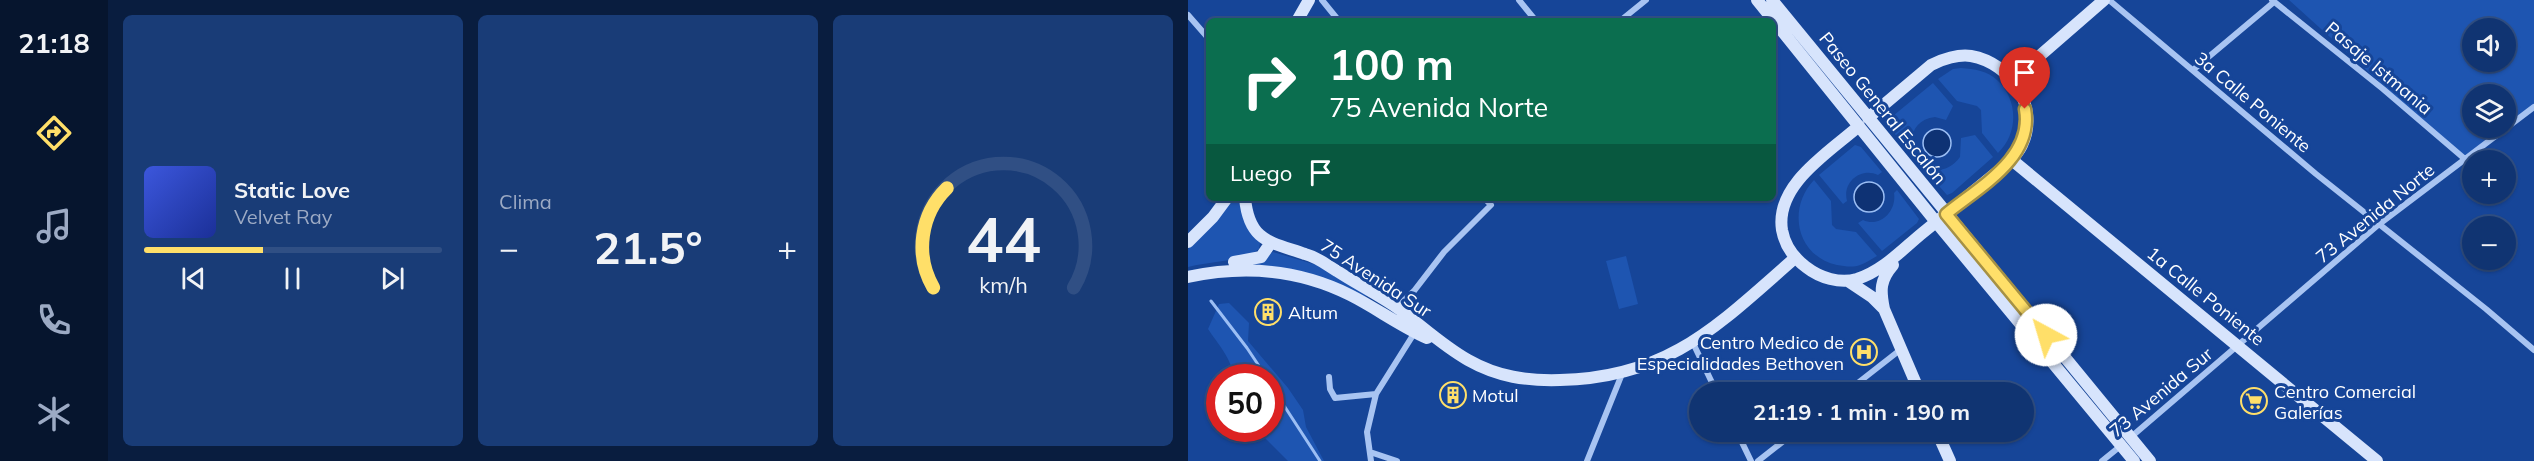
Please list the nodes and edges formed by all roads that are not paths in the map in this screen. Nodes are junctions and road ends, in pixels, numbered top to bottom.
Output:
1 (1309, 0) edge
2 (1322, 0) edge
3 (1519, 0) edge
4 (1646, 0) edge
5 (1757, 0) edge
6 (1772, 0) edge
7 (2104, 0) edge
8 (2109, 0) edge
9 (2273, 1) edge
10 (1188, 15) edge
11 (1299, 18) edge
12 (1337, 18) edge
13 (1534, 18) edge
14 (1624, 18) edge
15 (1773, 18) edge
16 (1776, 22) edge
17 (1206, 36) edge
18 (2193, 70) junction
19 (2013, 80) junction
20 (2534, 107) edge
21 (1863, 122) junction
22 (2479, 150) edge
23 (2462, 157) edge
24 (2012, 160) junction
25 (2462, 163) edge
26 (1225, 201) edge
27 (1245, 201) edge
28 (1487, 201) edge
29 (1941, 218) junction
30 (2378, 225) junction
31 (1188, 242) edge
32 (1270, 244) junction
33 (1901, 251) junction
34 (1795, 258) junction
35 (1188, 270) edge
36 (1188, 278) edge
37 (1848, 281) junction
38 (1397, 308) junction
39 (1884, 309) junction
40 (1415, 332) junction
41 (1693, 343) junction
42 (1442, 344) junction
43 (2238, 346) junction
44 (1900, 350) junction
45 (2534, 350) edge
46 (1622, 374) junction
47 (1329, 377) dead end
48 (1712, 382) edge
49 (1859, 382) edge
50 (1915, 382) edge
51 (1376, 394) junction
52 (2126, 441) junction
53 (1742, 442) edge
54 (1783, 442) edge
55 (1941, 442) edge
56 (1370, 452) junction
57 (1371, 461) edge
58 (1397, 461) edge
59 (1587, 461) edge
60 (1751, 461) edge
61 (1758, 461) edge
62 (1950, 461) edge
63 (2102, 461) edge
64 (2134, 461) edge
65 (2150, 461) edge
66 (2377, 461) edge

1 - 11 main road
2 - 12 street
3 - 13 street
4 - 14 street
5 - 15 main road, Paseo General Escalón
6 - 21 main road, Paseo General Escalón
7 - 19 main road
8 - 18 street, 3a Calle Poniente
9 - 18 street
9 - 23 street, Pasaje Istmania
10 - 17 street
16 - 21 main road, Paseo General Escalón
18 - 30 street, 3a Calle Poniente
19 - 21 main road
19 - 24 main road
20 - 22 street, 73 Avenida Norte
21 - 29 main road, Paseo General Escalón
21 - 34 main road
24 - 29 main road
24 - 43 main road, 1a Calle Poniente
25 - 30 street, 73 Avenida Norte
26 - 31 main road
27 - 32 main road
28 - 38 street
29 - 33 main road
29 - 52 main road, Paseo General Escalón
30 - 43 street, 73 Avenida Norte
30 - 45 street, 3a Calle Poniente
32 - 35 main road
32 - 38 main road, 75 Avenida Sur
33 - 37 main road
33 - 39 main road
34 - 37 main road
34 - 41 main road, 75 Avenida Sur
36 - 40 main road, 75 Avenida Sur
37 - 39 main road
38 - 42 main road, 75 Avenida Sur
39 - 44 main road
40 - 42 main road, 75 Avenida Sur
40 - 51 street
41 - 46 main road, 75 Avenida Sur
41 - 48 street
42 - 46 main road, 75 Avenida Sur
43 - 52 street, 73 Avenida Sur
43 - 66 main road, 1a Calle Poniente
44 - 49 street
44 - 50 main road
46 - 59 street
47 - 51 street
51 - 56 street
52 - 63 street, 73 Avenida Sur
52 - 64 main road, Paseo General Escalón
52 - 65 main road, Paseo General Escalón
53 - 60 street
54 - 61 street
55 - 62 main road
56 - 57 street
56 - 58 street

